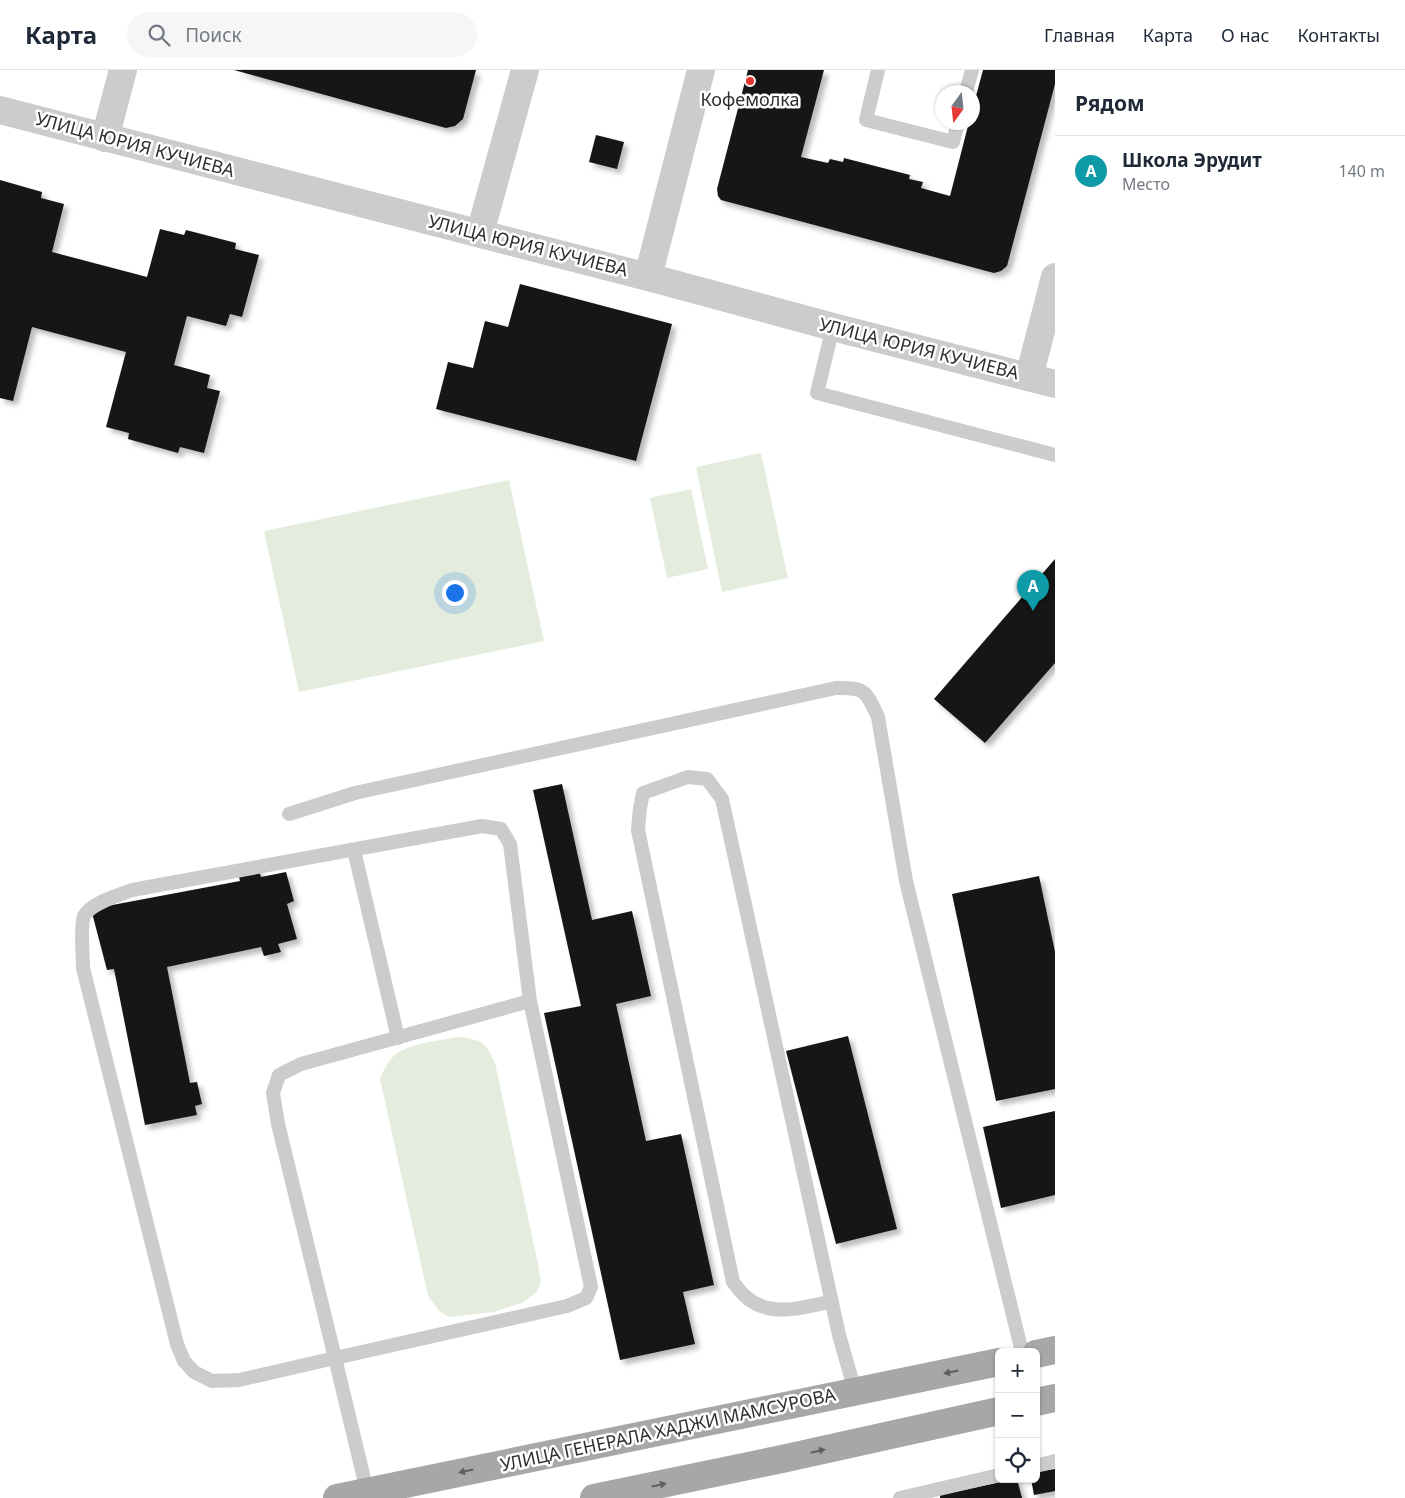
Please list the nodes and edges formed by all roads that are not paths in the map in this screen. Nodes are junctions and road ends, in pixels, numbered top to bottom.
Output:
1 (123, 70) edge
2 (525, 70) edge
3 (701, 70) edge
4 (878, 70) edge
5 (972, 70) edge
6 (968, 85) edge
7 (0, 110) edge
8 (956, 130) edge
9 (106, 138) junction
10 (480, 234) junction
11 (648, 277) junction
12 (1055, 277) edge
13 (833, 327) junction
14 (1029, 377) junction
15 (1055, 384) edge
16 (1055, 455) edge
17 (288, 814) dead end
18 (354, 850) junction
19 (530, 1001) junction
20 (398, 1038) junction
21 (832, 1301) junction
22 (1021, 1348) edge
23 (1055, 1350) edge
24 (1040, 1353) edge
25 (335, 1358) junction
26 (995, 1363) edge
27 (855, 1391) junction
28 (1055, 1398) edge
29 (1040, 1401) edge
30 (995, 1412) edge
31 (1055, 1461) edge
32 (1040, 1465) edge
33 (995, 1476) edge
34 (367, 1492) junction
35 (337, 1498) edge
36 (594, 1498) edge
37 (900, 1498) edge

1 - 9 street
2 - 10 street
3 - 11 street
4 - 8 lane
5 - 6 lane
7 - 9 street, УЛИЦА ЮРИЯ КУЧИЕВА
9 - 10 street, УЛИЦА ЮРИЯ КУЧИЕВА
10 - 11 street, УЛИЦА ЮРИЯ КУЧИЕВА
11 - 13 street, УЛИЦА ЮРИЯ КУЧИЕВА
12 - 14 street
13 - 14 street, УЛИЦА ЮРИЯ КУЧИЕВА
13 - 16 lane
14 - 15 street, УЛИЦА ЮРИЯ КУЧИЕВА
17 - 22 lane
18 - 19 lane
18 - 20 lane
18 - 25 lane
19 - 20 lane
19 - 25 lane
20 - 25 lane
21 - 21 lane
21 - 27 lane
23 - 24 main road
25 - 34 lane
26 -> 27 main road, УЛИЦА ГЕНЕРАЛА ХАДЖИ МАМСУРОВА
27 -> 34 main road, УЛИЦА ГЕНЕРАЛА ХАДЖИ МАМСУРОВА
28 - 29 main road
36 -> 30 main road
31 - 32 lane
33 - 37 lane
34 - 35 main road, УЛИЦА ГЕНЕРАЛА ХАДЖИ МАМСУРОВА

